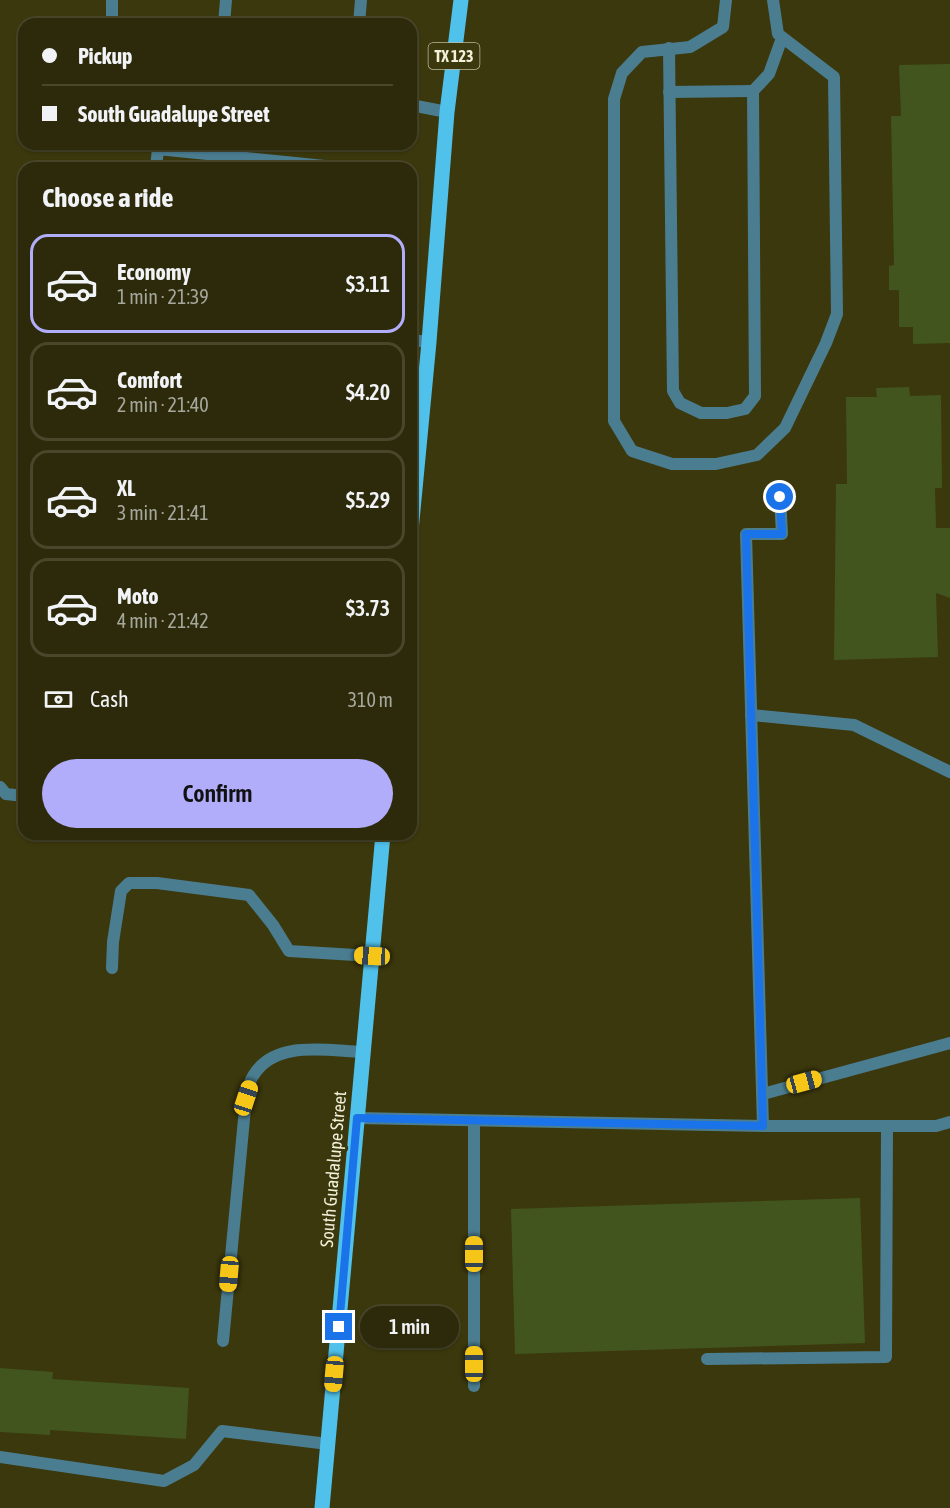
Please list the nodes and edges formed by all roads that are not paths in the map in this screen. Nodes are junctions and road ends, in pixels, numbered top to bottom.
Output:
1 (112, 0) edge
2 (226, 0) edge
3 (361, 0) edge
4 (461, 0) edge
5 (726, 0) edge
6 (773, 0) edge
7 (111, 18) edge
8 (224, 18) edge
9 (360, 18) edge
10 (782, 38) junction
11 (669, 48) junction
12 (753, 91) junction
13 (669, 92) junction
14 (417, 106) edge
15 (447, 112) junction
16 (168, 150) edge
17 (285, 162) edge
18 (417, 341) edge
19 (429, 342) junction
20 (417, 468) edge
21 (780, 497) dead end
22 (751, 715) junction
23 (950, 772) edge
24 (0, 787) edge
25 (18, 795) edge
26 (382, 840) edge
27 (372, 956) junction
28 (112, 968) dead end
29 (950, 1043) edge
30 (363, 1052) junction
31 (762, 1094) junction
32 (357, 1118) junction
33 (474, 1121) junction
34 (950, 1122) edge
35 (763, 1126) junction
36 (887, 1126) junction
37 (223, 1341) dead end
38 (707, 1359) dead end
39 (474, 1386) dead end
40 (328, 1444) junction
41 (0, 1456) edge
42 (322, 1508) edge

1 - 7 lane
2 - 8 lane
3 - 9 lane
4 - 15 main road, TX 123
5 - 11 lane
6 - 10 lane
10 - 11 lane
10 - 12 lane
11 - 13 lane
12 - 13 lane
12 - 13 lane
14 - 15 lane
15 - 19 main road, TX 123
16 - 17 lane
18 - 19 lane
19 - 20 main road, TX 123
21 - 22 lane
22 - 23 lane
22 - 31 lane
24 - 25 lane
26 - 27 main road, South Guadalupe Street
27 - 28 lane
27 - 30 main road, South Guadalupe Street
29 - 31 lane
30 - 32 main road, South Guadalupe Street
30 - 37 lane
31 - 35 lane
32 - 33 lane
32 - 40 main road, South Guadalupe Street
33 - 35 lane
33 - 39 lane
34 - 36 lane
35 - 36 lane
36 - 38 lane
40 - 41 lane
40 - 42 main road, South Guadalupe Street

